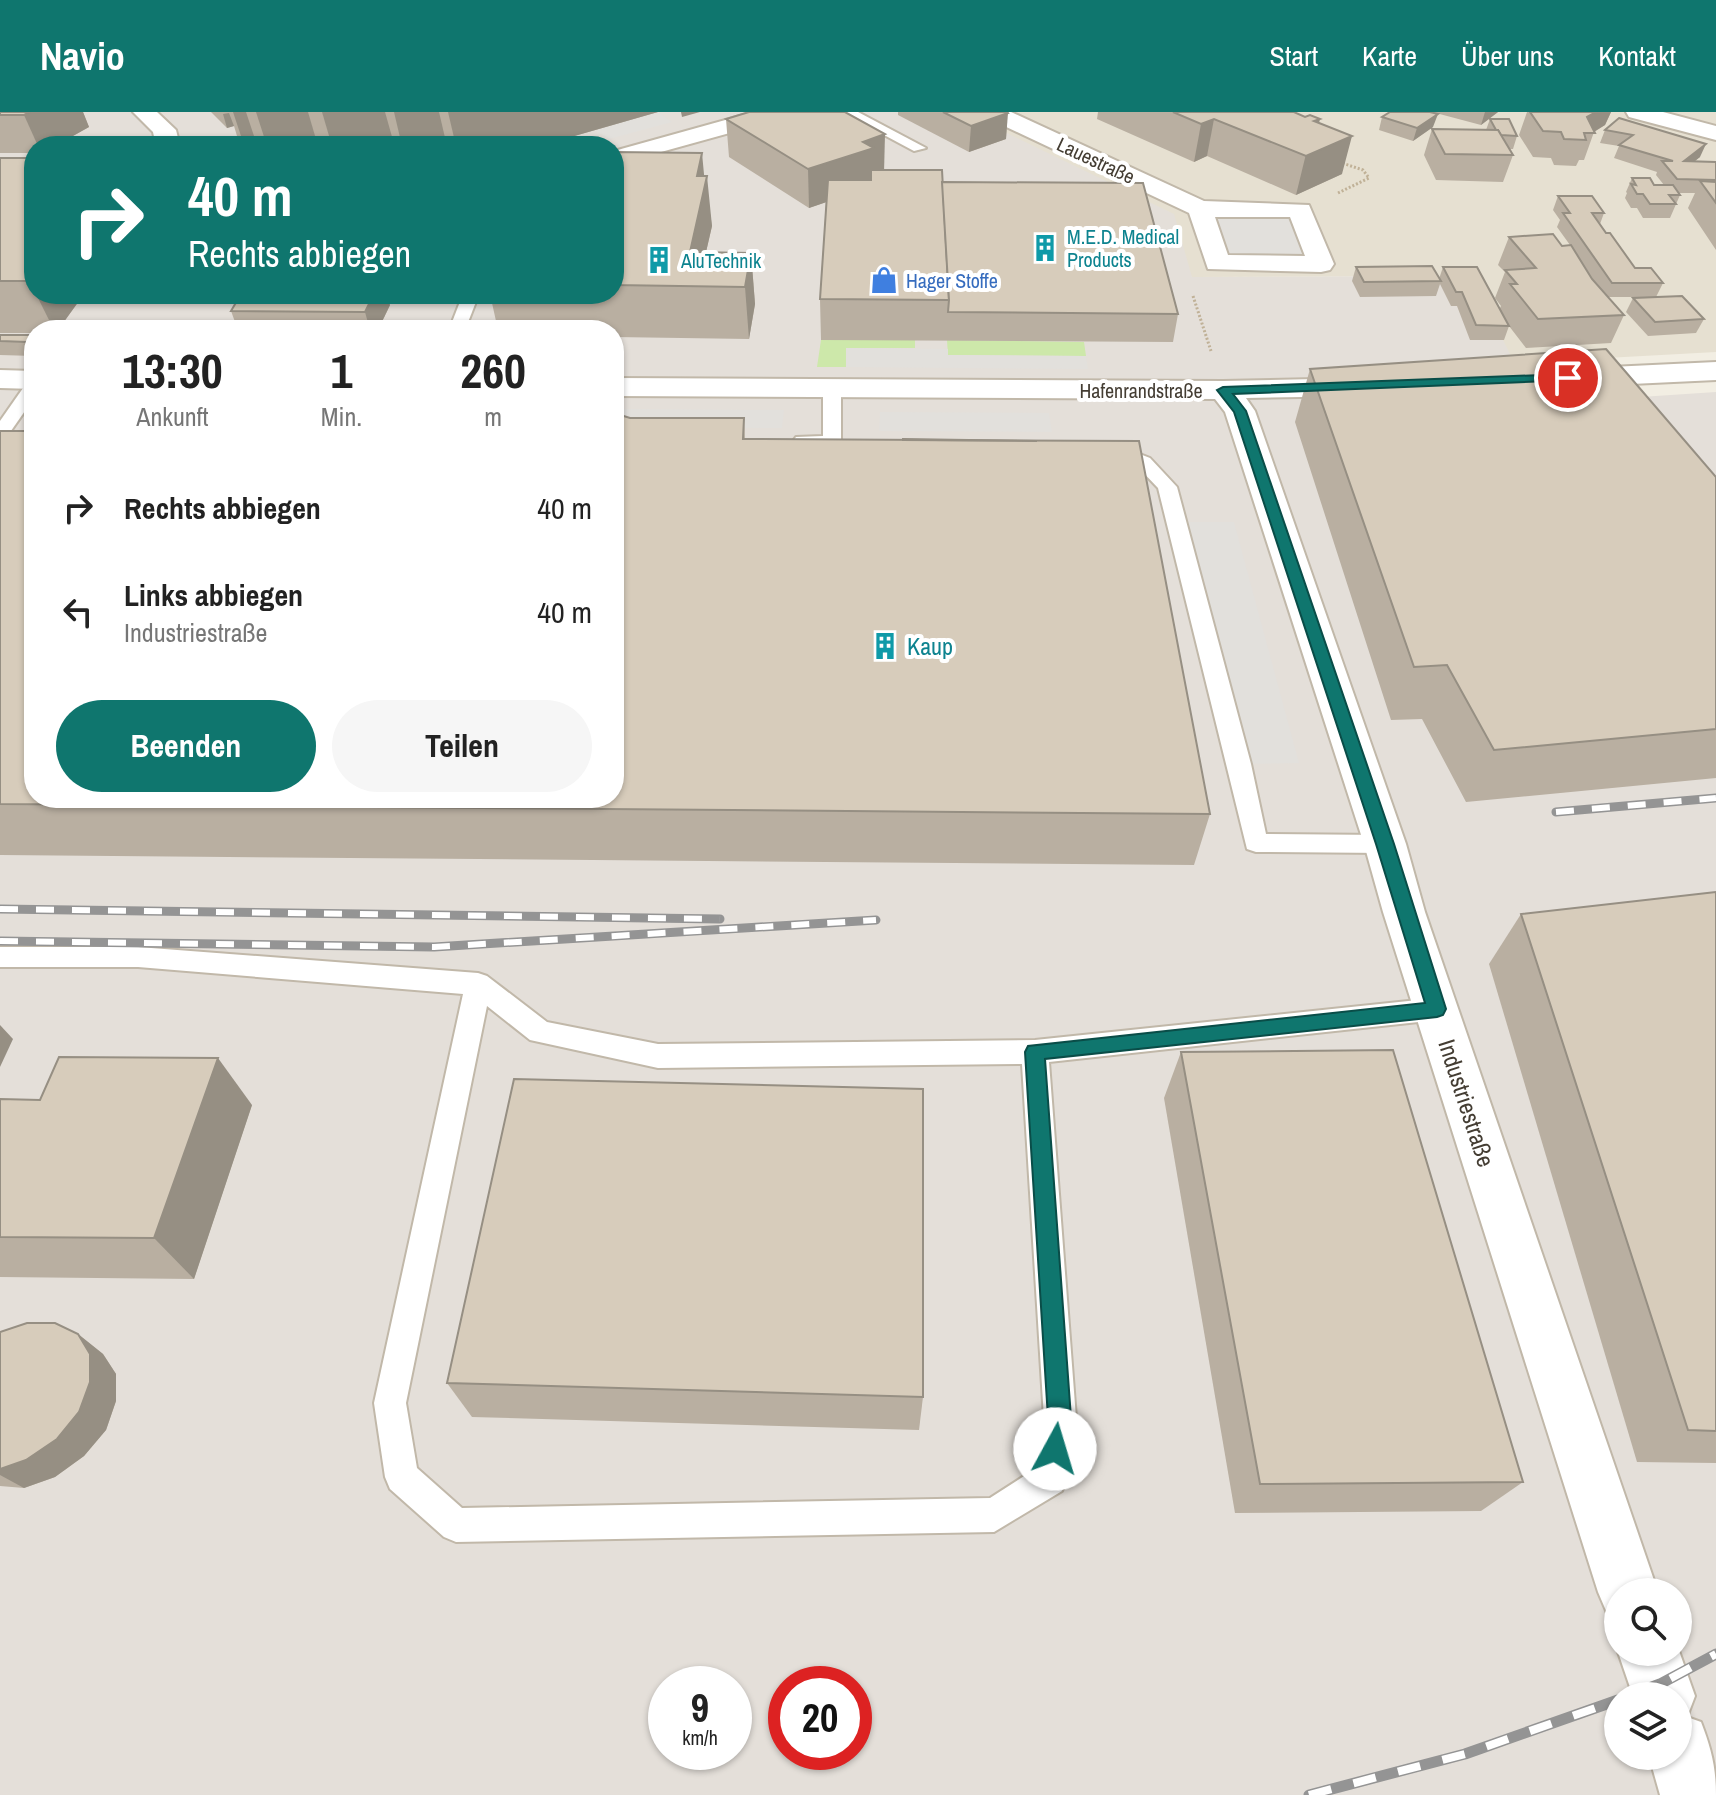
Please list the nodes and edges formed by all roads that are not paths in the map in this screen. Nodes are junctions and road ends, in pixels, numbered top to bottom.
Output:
1 (144, 112) edge
2 (779, 112) edge
3 (848, 112) edge
4 (993, 112) edge
5 (1637, 112) edge
6 (1716, 133) edge
7 (166, 136) edge
8 (919, 148) dead end
9 (624, 155) edge
10 (1200, 209) junction
11 (1716, 371) edge
12 (0, 379) edge
13 (1545, 379) edge
14 (24, 381) edge
15 (1390, 386) edge
16 (624, 387) edge
17 (832, 390) junction
18 (1223, 390) junction
19 (24, 398) edge
20 (1, 434) edge
21 (23, 434) edge
22 (785, 441) edge
23 (1092, 448) edge
24 (1385, 844) junction
25 (0, 957) edge
26 (478, 984) junction
27 (1437, 1009) junction
28 (1035, 1052) junction
29 (1623, 1578) edge
30 (1686, 1770) edge
31 (1693, 1795) edge

1 - 7 street
2 - 9 street
3 - 8 lane
4 - 10 street, Lauestraße
5 - 6 street
10 - 10 street, Lauestraße
11 - 13 street
12 - 14 street
15 - 18 street, Hafenrandstraße
16 - 17 street, Hafenrandstraße
17 - 18 street, Hafenrandstraße
17 - 22 lane
18 - 24 street, Industriestraße
19 - 20 lane
20 - 21 lane
23 - 24 lane
24 - 27 street, Industriestraße
25 - 26 lane
26 - 28 lane
26 - 28 lane
27 - 28 lane
27 - 29 street, Industriestraße
30 - 31 street

